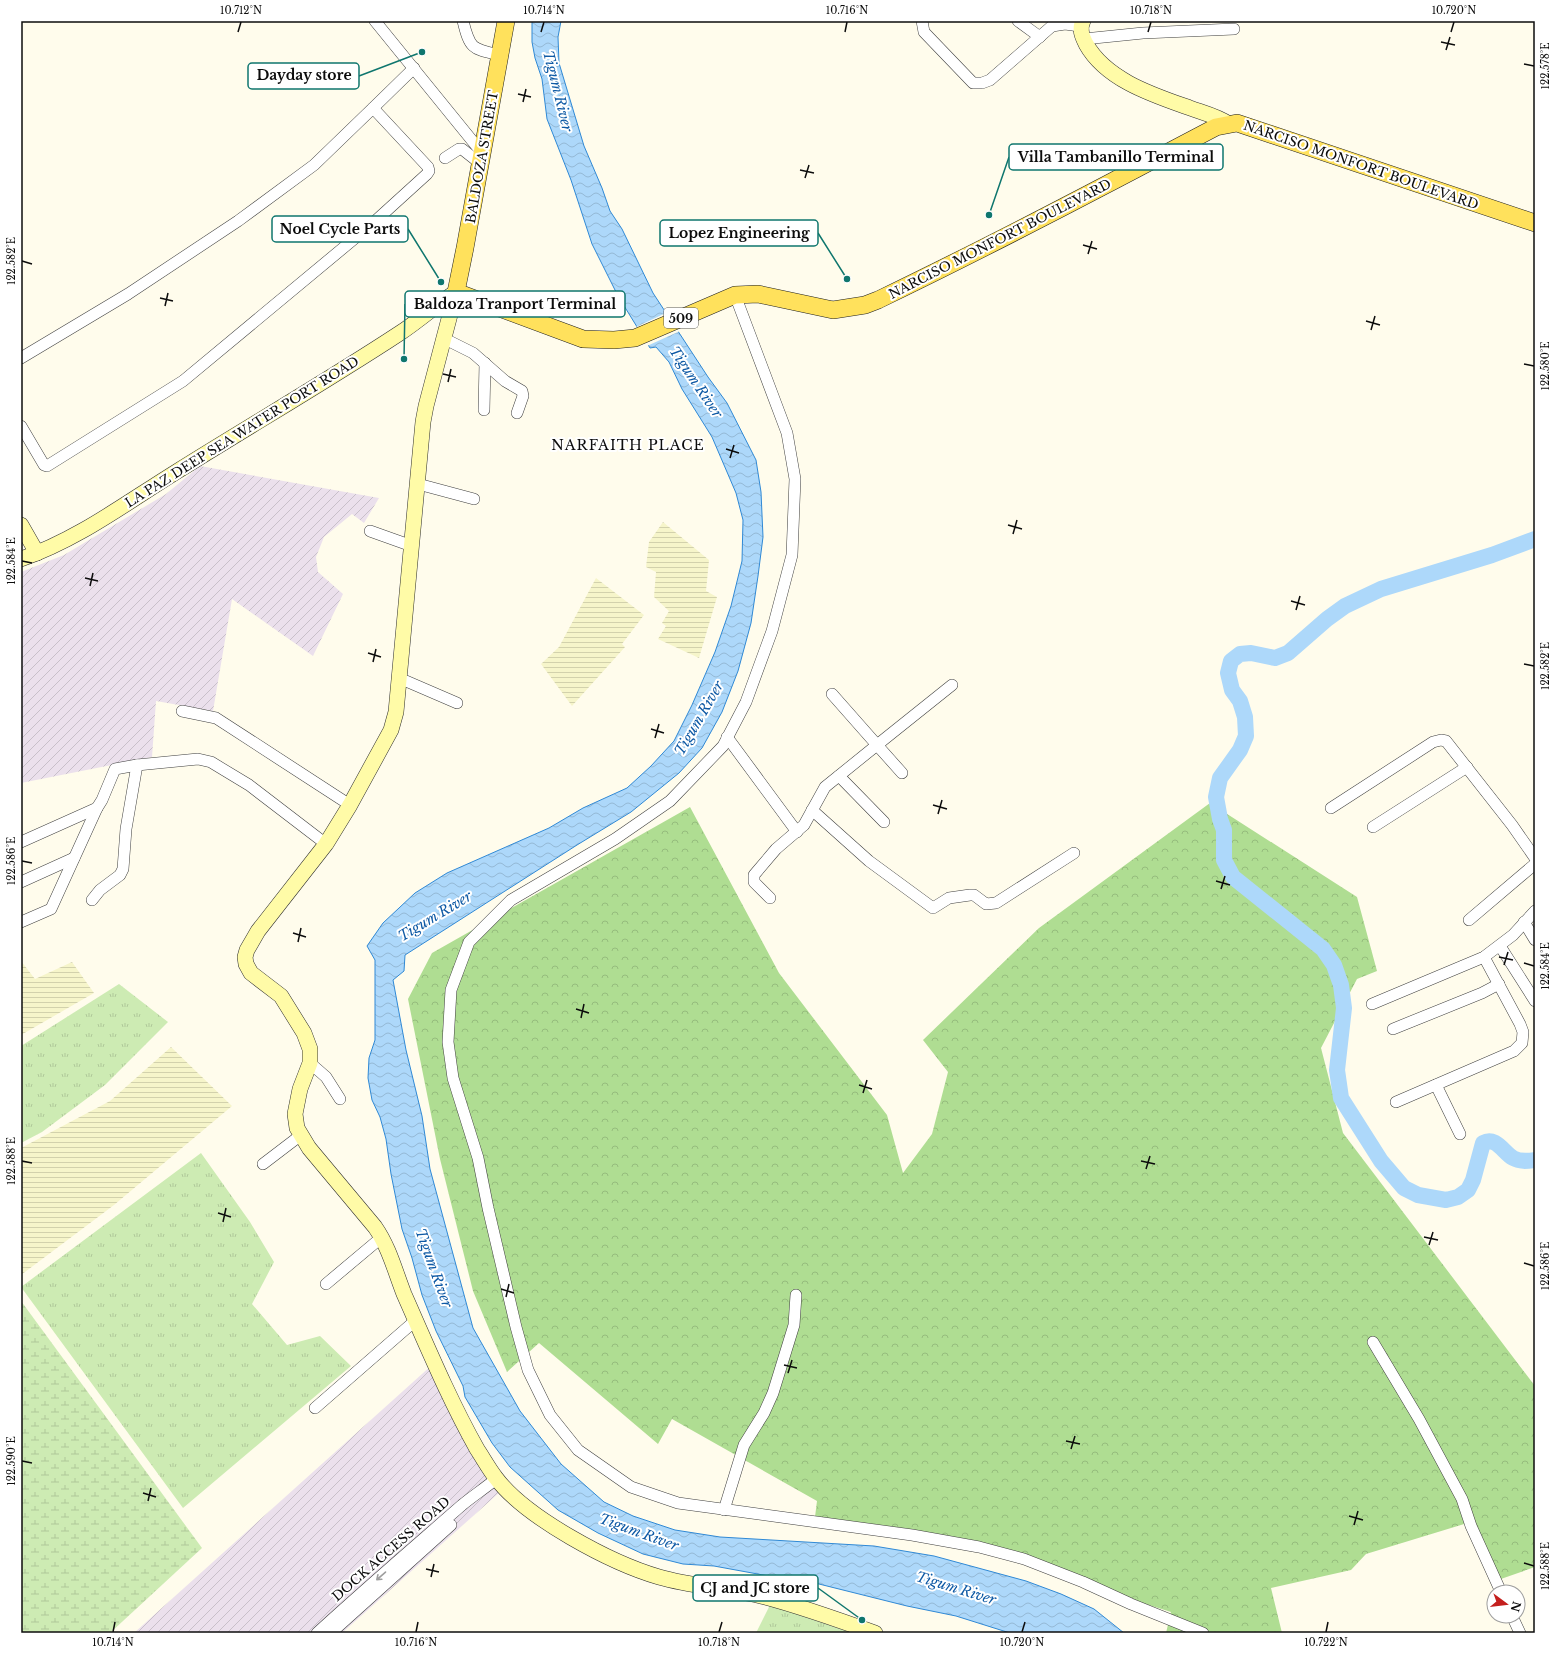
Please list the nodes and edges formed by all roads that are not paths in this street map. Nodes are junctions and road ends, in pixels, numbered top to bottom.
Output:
1 (375, 21) edge
2 (463, 21) edge
3 (506, 21) edge
4 (922, 21) edge
5 (1018, 21) edge
6 (1082, 28) edge
7 (1234, 29) dead end
8 (1040, 37) junction
9 (500, 55) junction
10 (414, 68) junction
11 (373, 108) junction
12 (1229, 124) junction
13 (445, 158) dead end
14 (482, 159) junction
15 (1535, 223) edge
16 (456, 292) junction
17 (731, 296) junction
18 (430, 310) junction
19 (446, 332) junction
20 (21, 358) edge
21 (485, 363) junction
22 (484, 410) dead end
23 (517, 413) dead end
24 (21, 426) edge
25 (418, 484) junction
26 (474, 499) dead end
27 (21, 525) edge
28 (370, 531) dead end
29 (412, 546) junction
30 (38, 554) junction
31 (21, 559) edge
32 (399, 678) junction
33 (952, 684) dead end
34 (832, 694) dead end
35 (457, 703) dead end
36 (182, 711) dead end
37 (727, 737) junction
38 (877, 745) junction
39 (137, 765) junction
40 (1467, 767) junction
41 (902, 772) dead end
42 (839, 776) junction
43 (350, 805) junction
44 (97, 808) junction
45 (1331, 808) dead end
46 (812, 810) junction
47 (884, 822) dead end
48 (1373, 827) dead end
49 (797, 832) junction
50 (22, 839) edge
51 (326, 844) junction
52 (1074, 853) dead end
53 (74, 858) junction
54 (1535, 858) edge
55 (1535, 864) edge
56 (21, 882) edge
57 (770, 898) dead end
58 (92, 900) dead end
59 (1535, 911) edge
60 (1469, 920) dead end
61 (21, 922) edge
62 (1524, 922) junction
63 (1535, 940) edge
64 (1500, 946) junction
65 (1484, 957) junction
66 (1499, 984) junction
67 (1535, 1001) edge
68 (1372, 1004) dead end
69 (1393, 1029) dead end
70 (310, 1063) junction
71 (1436, 1085) junction
72 (340, 1099) dead end
73 (1396, 1102) dead end
74 (1460, 1134) dead end
75 (301, 1136) junction
76 (262, 1164) dead end
77 (382, 1237) junction
78 (326, 1284) dead end
79 (796, 1295) dead end
80 (416, 1320) junction
81 (1373, 1342) dead end
82 (315, 1408) dead end
83 (491, 1483) junction
84 (724, 1510) junction
85 (1497, 1584) edge
86 (318, 1633) edge
87 (331, 1633) edge
88 (875, 1633) edge
89 (1203, 1633) edge

1 - 10 street
2 - 9 street
3 - 9 main road, BALDOZA STREET
4 - 8 street
5 - 8 street
6 - 7 street
6 - 8 street
6 - 12 street
9 - 14 main road, BALDOZA STREET
10 - 11 street
10 - 14 street
11 - 20 street
11 - 24 street
12 - 15 main road, NARCISO MONFORT BOULEVARD / 509
12 - 17 main road, NARCISO MONFORT BOULEVARD / 509
13 - 14 street
14 - 16 main road, BALDOZA STREET
16 - 17 main road, NARCISO MONFORT BOULEVARD / 509
16 - 18 street, LA PAZ DEEP SEA WATER PORT ROAD
16 - 19 street
17 - 37 street
18 - 19 street
18 - 30 street, LA PAZ DEEP SEA WATER PORT ROAD
19 - 21 street
19 - 25 street
21 - 22 street
21 - 23 street
25 - 26 street
25 - 29 street
27 - 30 street
28 - 29 street
29 - 32 street
30 - 31 street, LA PAZ DEEP SEA WATER PORT ROAD
32 - 35 street
32 - 43 street
33 - 38 street
34 - 38 street
36 - 43 street
37 - 49 street
37 - 84 street
38 - 41 street
38 - 42 street
39 - 44 street
39 - 51 street
39 - 58 street
40 - 45 street
40 - 48 street
40 - 54 street
42 - 46 street
42 - 47 street
43 - 51 street
44 - 50 street
44 - 53 street
46 - 49 street
46 - 52 street
49 - 57 street
51 - 70 street
53 - 56 street
53 - 61 street
55 - 60 street
59 - 62 street
62 - 63 street
62 - 64 street
64 - 65 street
64 - 67 street
65 - 66 street
65 - 68 street
66 - 69 street
66 - 71 street
70 - 72 street
70 - 75 street
71 - 73 street
71 - 74 street
75 - 76 street
75 - 77 street
77 - 78 street
77 - 80 street
79 - 84 street
80 - 82 street
80 - 83 street
81 - 85 street
83 -> 86 street, DOCK ACCESS ROAD
83 - 87 street, DOCK ACCESS ROAD
83 - 88 street
84 - 89 street

